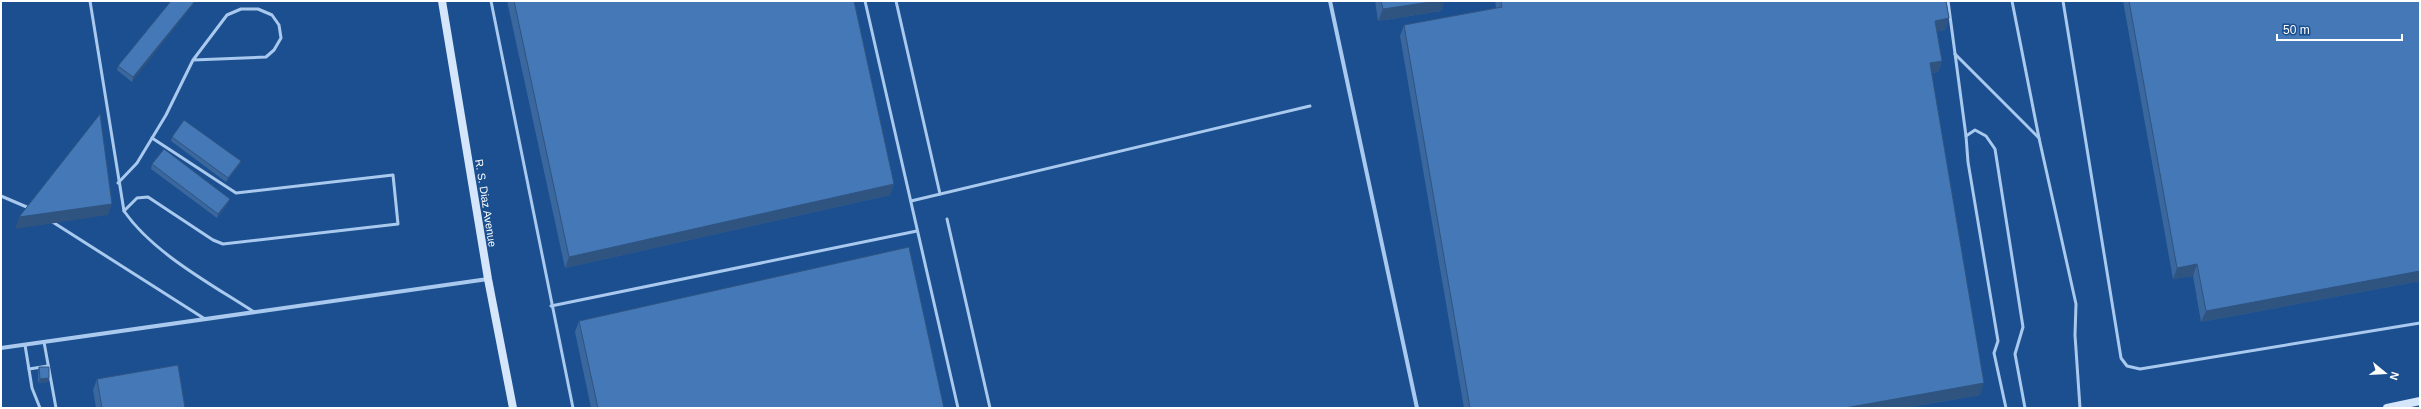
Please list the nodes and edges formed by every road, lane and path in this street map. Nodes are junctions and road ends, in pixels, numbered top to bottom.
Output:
1 (90, 1) edge
2 (442, 1) edge
3 (491, 1) edge
4 (865, 1) edge
5 (896, 1) edge
6 (1330, 1) edge
7 (1948, 1) edge
8 (2012, 1) edge
9 (2063, 1) edge
10 (1955, 54) junction
11 (193, 60) junction
12 (1310, 106) dead end
13 (1966, 136) junction
14 (152, 138) junction
15 (2039, 138) junction
16 (118, 183) junction
17 (940, 194) junction
18 (1, 196) edge
19 (911, 201) junction
20 (124, 211) junction
21 (37, 213) edge
22 (44, 217) edge
23 (947, 219) dead end
24 (917, 230) junction
25 (488, 279) junction
26 (551, 306) junction
27 (254, 312) junction
28 (205, 319) junction
29 (2420, 323) edge
30 (44, 342) junction
31 (25, 345) junction
32 (1, 348) edge
33 (48, 366) junction
34 (29, 369) junction
35 (2417, 404) edge
36 (40, 408) edge
37 (56, 408) edge
38 (513, 408) edge
39 (574, 408) edge
40 (958, 408) edge
41 (990, 408) edge
42 (1417, 408) edge
43 (2006, 408) edge
44 (2025, 408) edge
45 (2080, 408) edge
46 (2386, 408) edge

1 - 16 lane
2 - 25 street, R. S. Diaz Avenue
3 - 26 lane
4 - 19 lane
5 - 17 lane
6 - 42 street
7 - 10 lane
8 - 15 lane
9 - 29 lane
10 - 13 lane
10 - 15 lane
11 - 11 lane
11 - 14 lane
12 - 17 lane
13 - 43 lane
13 - 44 lane
14 - 16 lane
14 - 20 lane
15 - 45 lane
16 - 20 lane
17 - 19 lane
18 - 21 lane
19 - 24 lane
20 - 27 lane
22 - 28 lane
23 - 41 lane
24 - 26 lane
24 - 40 lane
25 - 27 street
25 - 38 street, R. S. Diaz Avenue
26 - 39 lane
27 - 28 street
28 - 30 street
30 - 31 street
30 - 33 lane
31 - 32 street
31 - 34 lane
33 - 34 lane
33 - 37 lane
34 - 36 lane
35 - 46 street

